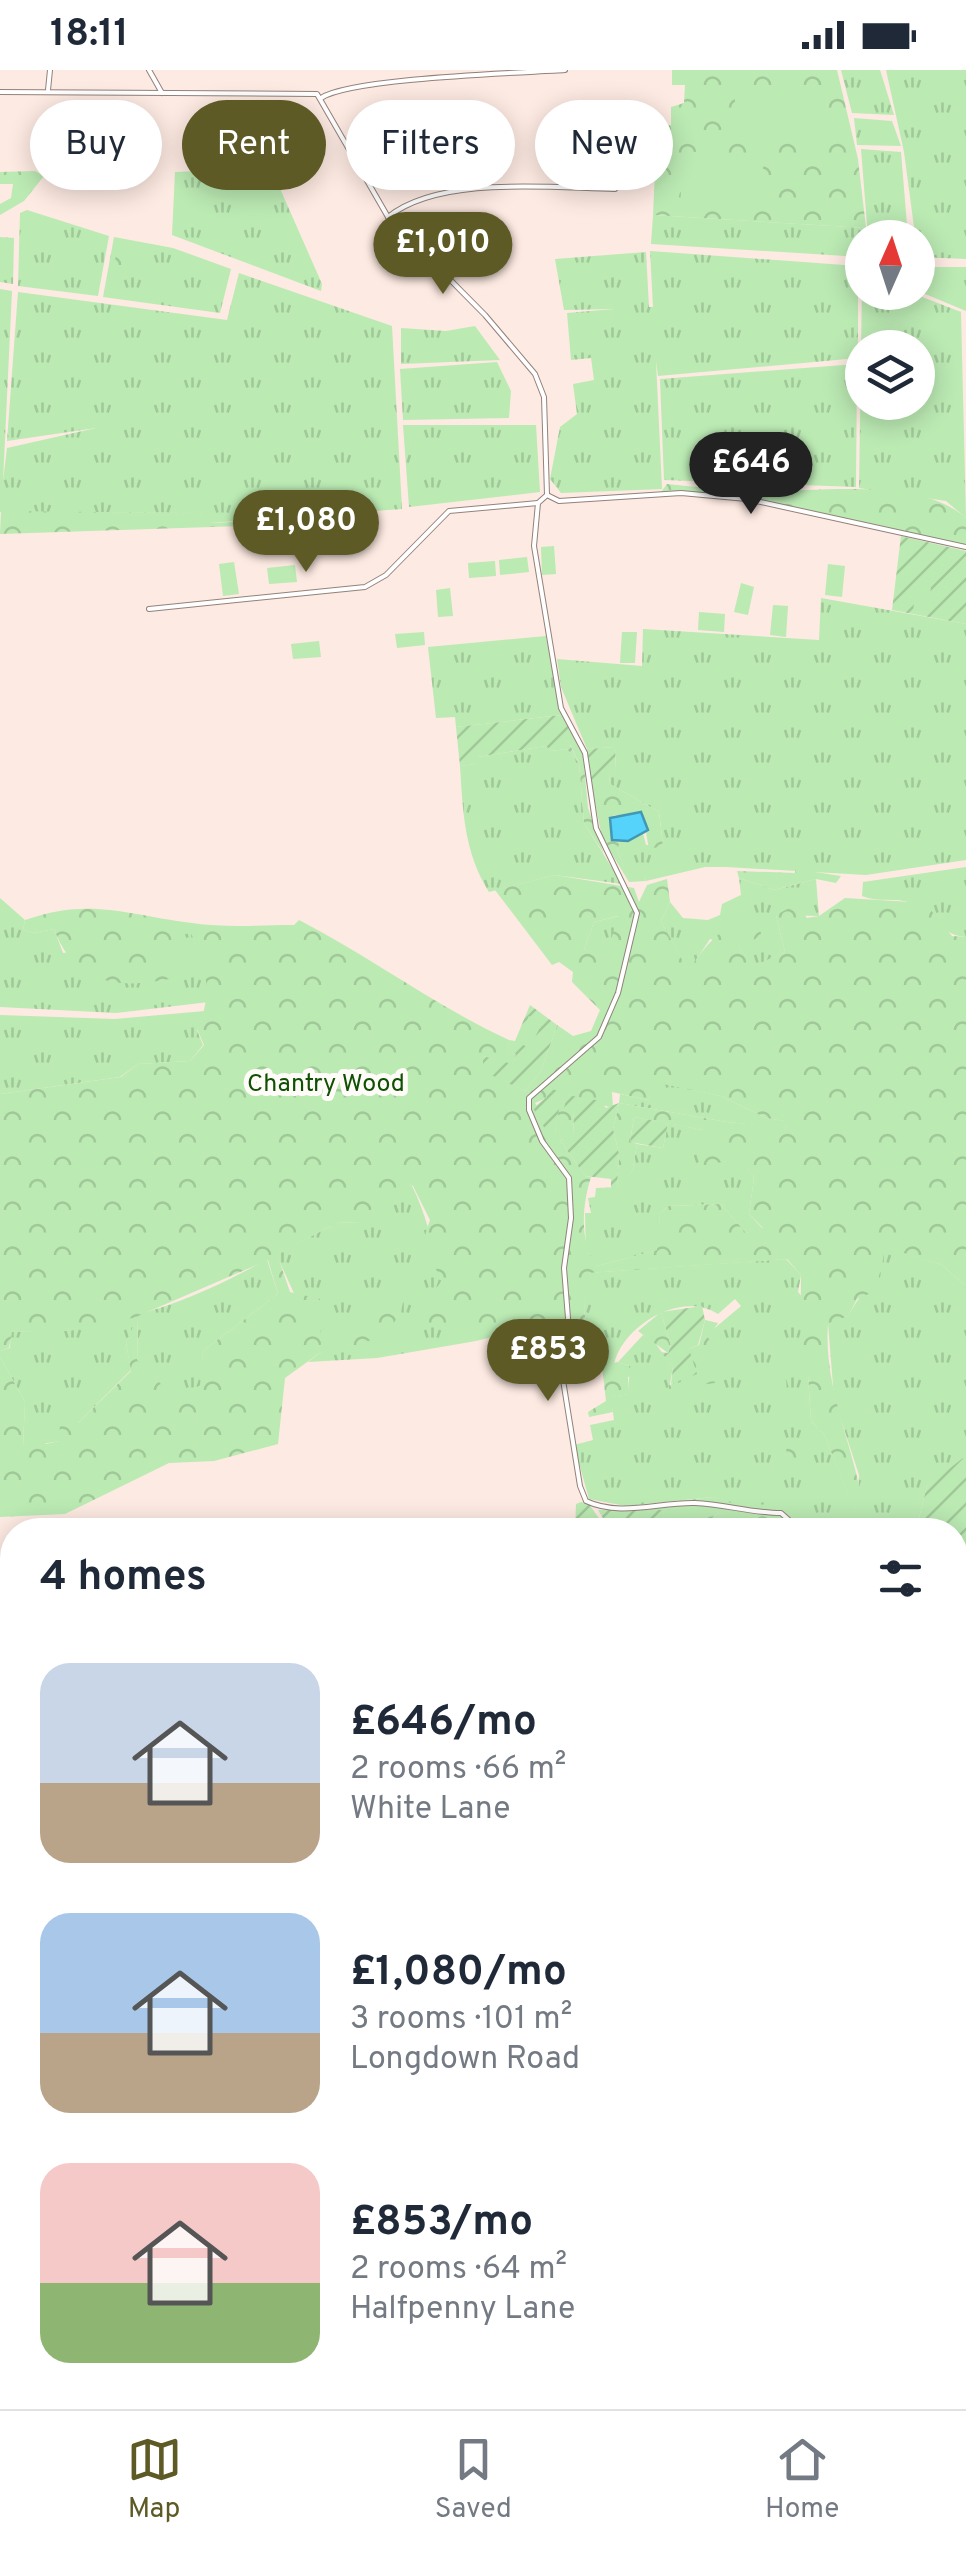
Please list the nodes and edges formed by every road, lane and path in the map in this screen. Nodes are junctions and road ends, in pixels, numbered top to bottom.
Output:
1 (50, 70) edge
2 (149, 70) edge
3 (565, 70) edge
4 (48, 91) junction
5 (0, 92) edge
6 (162, 93) junction
7 (321, 98) junction
8 (535, 188) edge
9 (388, 217) junction
10 (547, 494) junction
11 (538, 503) junction
12 (966, 547) edge
13 (148, 609) dead end
14 (784, 1518) edge

1 - 4 street
2 - 6 street
3 - 7 street
4 - 5 street
4 - 6 street
6 - 7 street
7 - 9 street
8 - 9 street
9 - 10 street
10 - 11 street
10 - 12 street
11 - 13 street
11 - 14 street

